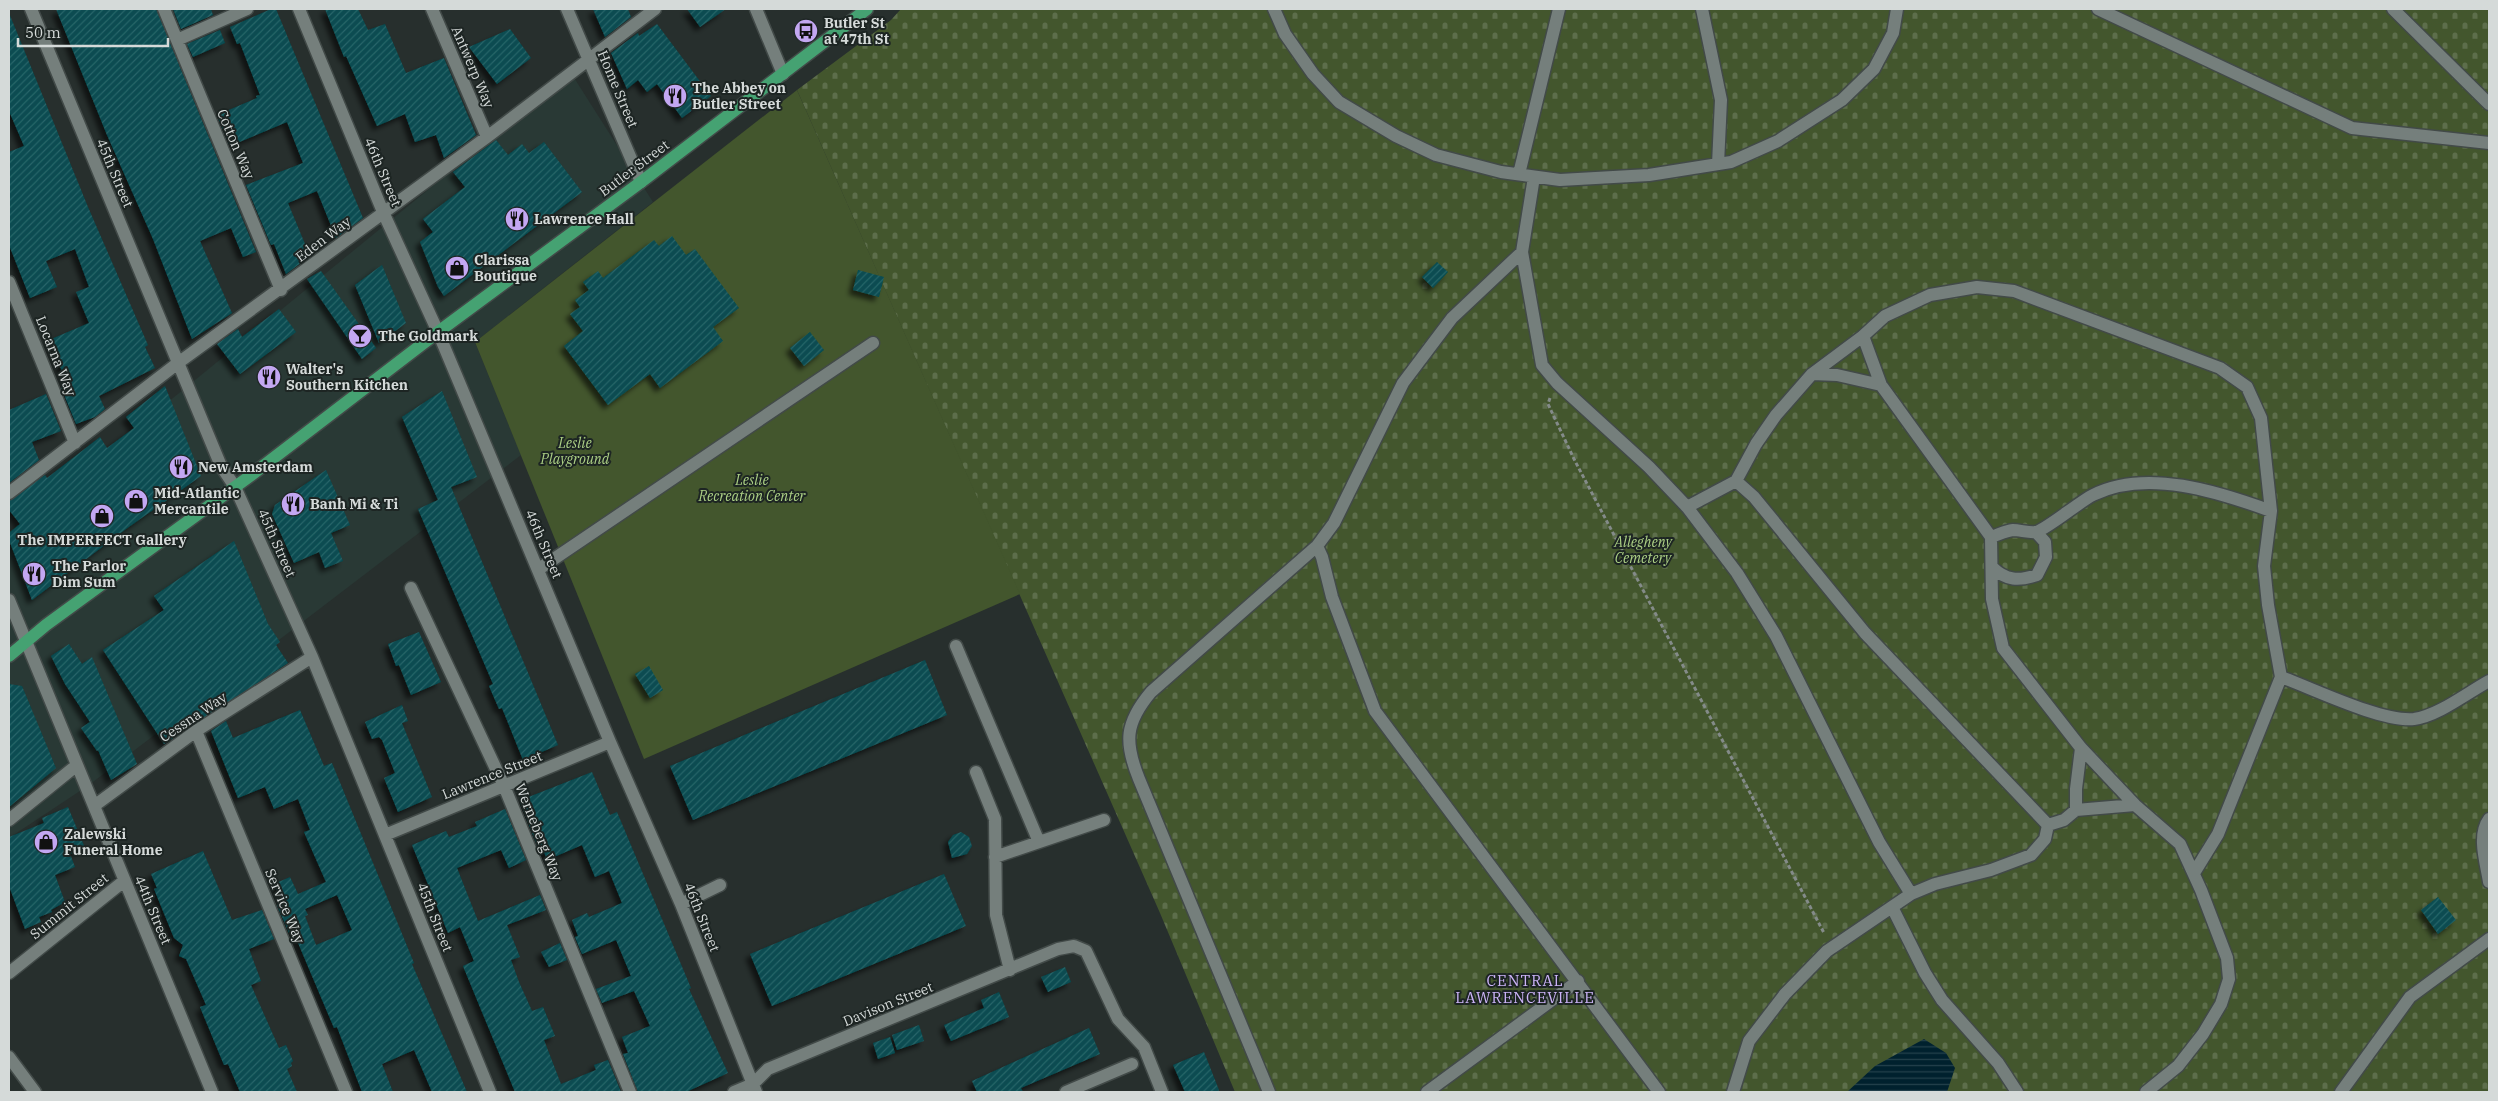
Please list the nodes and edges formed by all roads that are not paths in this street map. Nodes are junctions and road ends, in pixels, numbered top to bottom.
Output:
1 (31, 9) edge
2 (164, 9) edge
3 (246, 9) edge
4 (299, 9) edge
5 (432, 9) edge
6 (567, 9) edge
7 (655, 9) edge
8 (756, 9) edge
9 (867, 9) edge
10 (1274, 9) edge
11 (1559, 9) edge
12 (1702, 9) edge
13 (1897, 9) edge
14 (2098, 9) edge
15 (2393, 9) edge
16 (177, 40) junction
17 (588, 58) junction
18 (783, 74) junction
19 (2489, 104) edge
20 (487, 137) junction
21 (2489, 142) edge
22 (1718, 164) junction
23 (1519, 174) junction
24 (1534, 177) junction
25 (641, 182) junction
26 (383, 212) junction
27 (1522, 252) junction
28 (9, 282) edge
29 (281, 290) junction
30 (438, 332) junction
31 (1863, 336) junction
32 (873, 343) dead end
33 (178, 363) junction
34 (1812, 374) junction
35 (1881, 385) junction
36 (75, 443) junction
37 (1736, 481) junction
38 (236, 486) junction
39 (9, 492) edge
40 (1687, 507) junction
41 (2271, 510) junction
42 (2036, 532) junction
43 (1991, 537) junction
44 (1317, 546) junction
45 (1992, 567) junction
46 (539, 568) junction
47 (411, 588) dead end
48 (9, 600) edge
49 (27, 641) junction
50 (956, 646) dead end
51 (9, 656) edge
52 (312, 657) junction
53 (2282, 677) junction
54 (2489, 681) edge
55 (196, 731) junction
56 (610, 742) junction
57 (2082, 748) junction
58 (77, 765) junction
59 (976, 772) dead end
60 (504, 786) junction
61 (2135, 805) junction
62 (94, 806) junction
63 (2076, 810) junction
64 (2489, 819) edge
65 (9, 820) edge
66 (1104, 820) dead end
67 (2048, 825) junction
68 (385, 835) junction
69 (1039, 842) junction
70 (994, 857) junction
71 (2194, 874) junction
72 (124, 881) junction
73 (2489, 882) edge
74 (720, 885) dead end
75 (1911, 894) junction
76 (681, 904) junction
77 (1892, 907) junction
78 (2489, 939) edge
79 (1010, 970) junction
80 (9, 973) edge
81 (1578, 981) junction
82 (9, 1057) edge
83 (1132, 1064) dead end
84 (754, 1088) edge
85 (35, 1092) edge
86 (212, 1092) edge
87 (346, 1092) edge
88 (490, 1092) edge
89 (630, 1092) edge
90 (734, 1092) edge
91 (1066, 1092) edge
92 (1162, 1092) edge
93 (1270, 1092) edge
94 (1428, 1092) edge
95 (1659, 1092) edge
96 (1733, 1092) edge
97 (2017, 1092) edge
98 (2146, 1092) edge
99 (2341, 1092) edge

1 - 33 street, 45th Street
2 - 16 street, Cotton Way
3 - 16 street
4 - 26 street, 46th Street
5 - 20 street, Antwerp Way
6 - 17 street, Home Street
7 - 17 street, Eden Way
8 - 18 street
9 - 18 main road, Butler Street
10 - 23 street
11 - 23 street
12 - 22 street
13 - 22 street
14 - 21 street
15 - 19 street
16 - 29 street, Cotton Way
17 - 20 street, Eden Way
17 - 25 street, Home Street
18 - 25 main road, Butler Street
20 - 26 street, Eden Way
22 - 24 street
23 - 24 street
24 - 27 street
25 - 30 main road, Butler Street
26 - 29 street, Eden Way
26 - 30 street, 46th Street
27 - 40 street
27 - 44 street
28 - 36 street, Locarna Way
29 - 33 street, Eden Way
30 - 38 main road, Butler Street
30 - 46 street, 46th Street
31 - 34 street
31 - 35 street
31 - 41 street
32 - 46 street
33 - 36 street, Eden Way
33 - 38 street, 45th Street
34 - 35 street
34 - 37 street
35 - 43 street
36 - 39 street, Eden Way
37 - 40 street
37 - 67 street
38 - 49 main road, Butler Street
38 - 52 street, 45th Street
40 - 75 street
41 - 42 street
41 - 53 street
42 - 43 street
42 - 45 street
43 - 45 street
44 - 81 street
44 - 93 street
45 - 57 street
46 - 56 street, 46th Street
47 - 60 street, Werneberg Way
48 - 49 street, 44th Street
49 - 51 main road, Butler Street
49 - 58 street, 44th Street
50 - 69 street
52 - 55 street, Cessna Way
52 - 68 street, 45th Street
53 - 54 street
53 - 71 street
55 - 62 street, Cessna Way
55 - 87 street, Service Way
56 - 60 street, Lawrence Street
56 - 76 street, 46th Street
57 - 61 street
57 - 63 street
58 - 62 street, 44th Street
58 - 65 street
59 - 70 street
60 - 68 street, Lawrence Street
60 - 89 street, Werneberg Way
61 - 63 street
61 - 71 street
62 - 72 street, 44th Street
63 - 67 street
64 - 73 street
66 - 69 street
67 - 75 street
68 - 88 street, 45th Street
69 - 70 street
70 - 79 street
71 - 98 street
72 - 80 street, Summit Street
72 - 86 street, 44th Street
74 - 76 street
75 - 77 street
76 - 84 street, 46th Street
77 - 96 street
77 - 97 street
78 - 99 street
79 - 84 street, Davison Street
79 - 92 street, Davison Street
81 - 94 street
81 - 95 street
82 - 85 street
83 - 91 street
84 - 90 street, Davison Street

